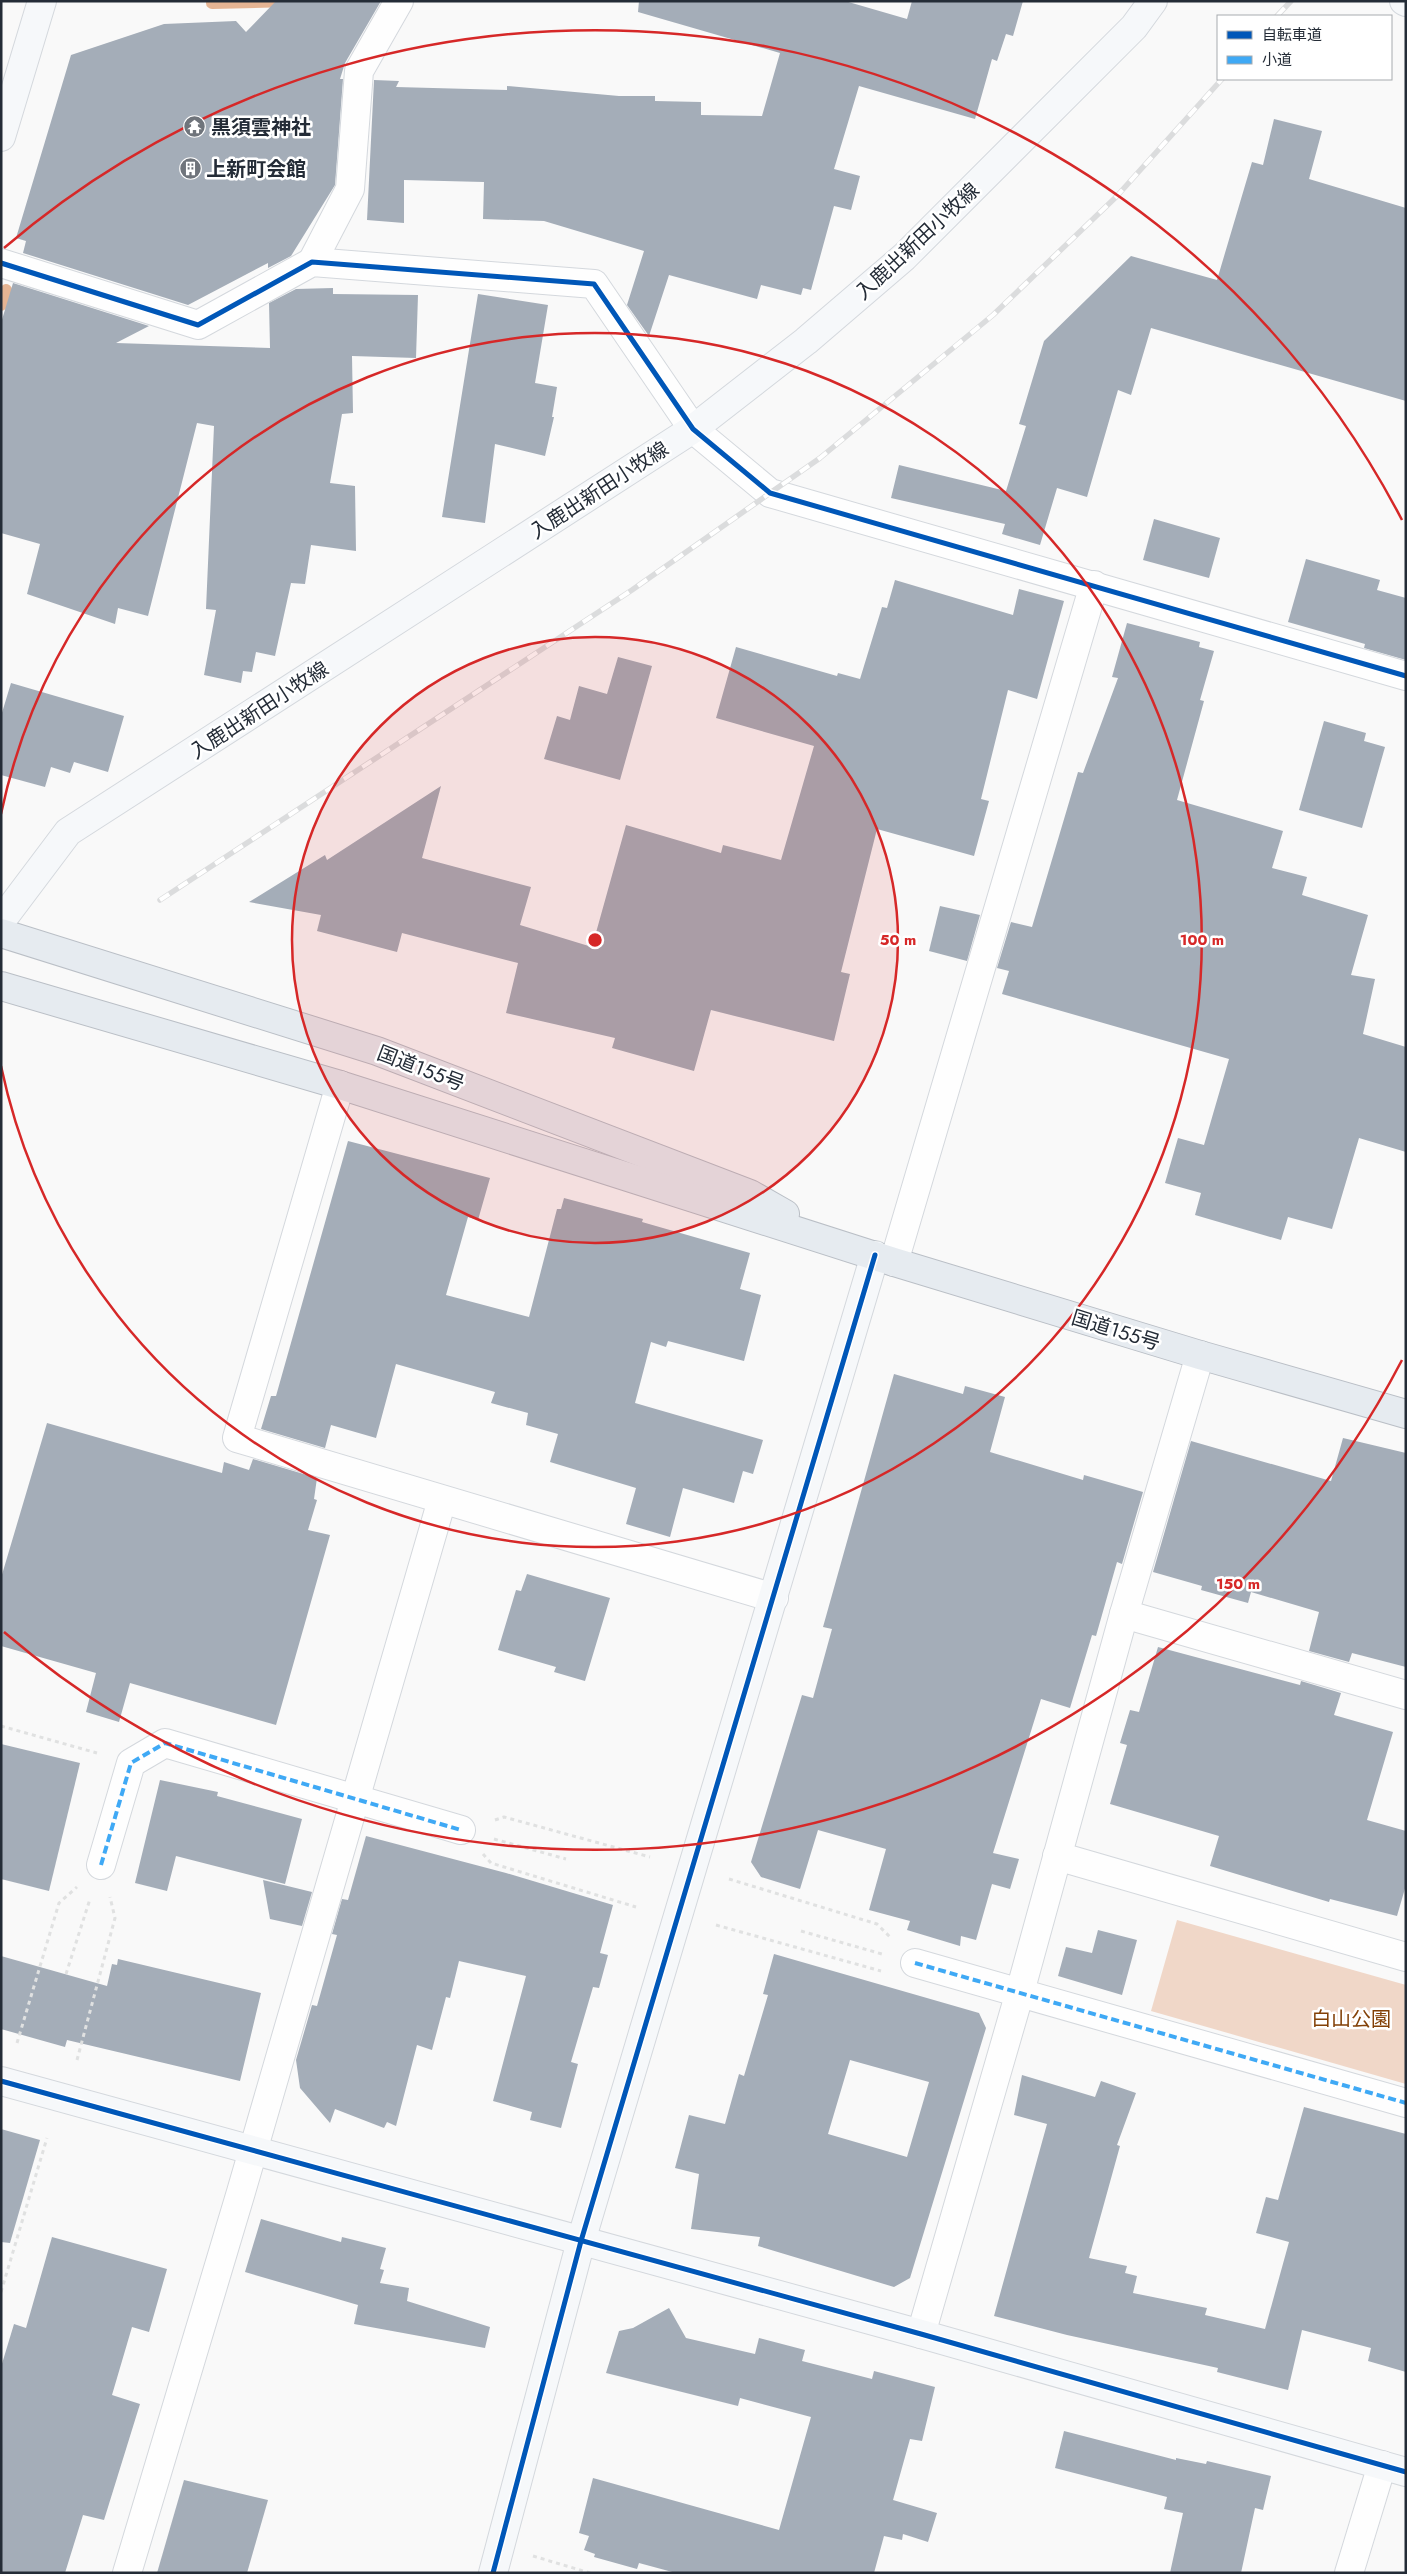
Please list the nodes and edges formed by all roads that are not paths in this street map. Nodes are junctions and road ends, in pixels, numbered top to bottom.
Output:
1 (42, 1) edge
2 (399, 1) edge
3 (1153, 1) edge
4 (1, 137) edge
5 (312, 262) junction
6 (1, 263) edge
7 (693, 429) junction
8 (1094, 585) junction
9 (1406, 676) edge
10 (1, 921) edge
11 (1, 933) edge
12 (1, 986) edge
13 (340, 1085) junction
14 (827, 1240) junction
15 (884, 1258) junction
16 (1200, 1355) junction
17 (1406, 1414) edge
18 (442, 1500) junction
19 (774, 1598) junction
20 (1124, 1614) junction
21 (1406, 1695) edge
22 (355, 1799) junction
23 (461, 1830) road end
24 (1057, 1856) junction
25 (101, 1865) road end
26 (1406, 1957) edge
27 (915, 1963) road end
28 (1020, 1992) junction
29 (1, 2082) edge
30 (1406, 2103) edge
31 (253, 2151) junction
32 (582, 2241) junction
33 (921, 2334) junction
34 (1394, 2468) edge
35 (127, 2573) edge
36 (493, 2573) edge
37 (1349, 2573) edge

1 - 4 street
2 - 5 street
3 - 7 street, 入鹿出新田小牧線
5 - 6 street
5 - 7 street
7 - 8 street
7 - 10 street, 入鹿出新田小牧線
8 - 9 street
8 - 15 street
11 - 14 highway, 国道155号
12 - 13 highway, 国道155号
13 - 14 highway, 国道155号
13 - 18 street
14 - 15 highway, 国道155号
15 - 16 highway, 国道155号
15 - 19 street
16 - 17 highway, 国道155号
16 - 20 street
18 - 19 street
18 - 22 street
19 - 32 street
20 - 21 street
20 - 24 street
22 - 23 street
22 - 25 street
22 - 31 street
24 - 26 street
24 - 28 street
27 - 28 street
28 - 30 street
28 - 33 street
29 - 31 street
31 - 32 street
31 - 35 street
32 - 33 street
32 - 36 street
33 - 34 street
34 - 37 street

